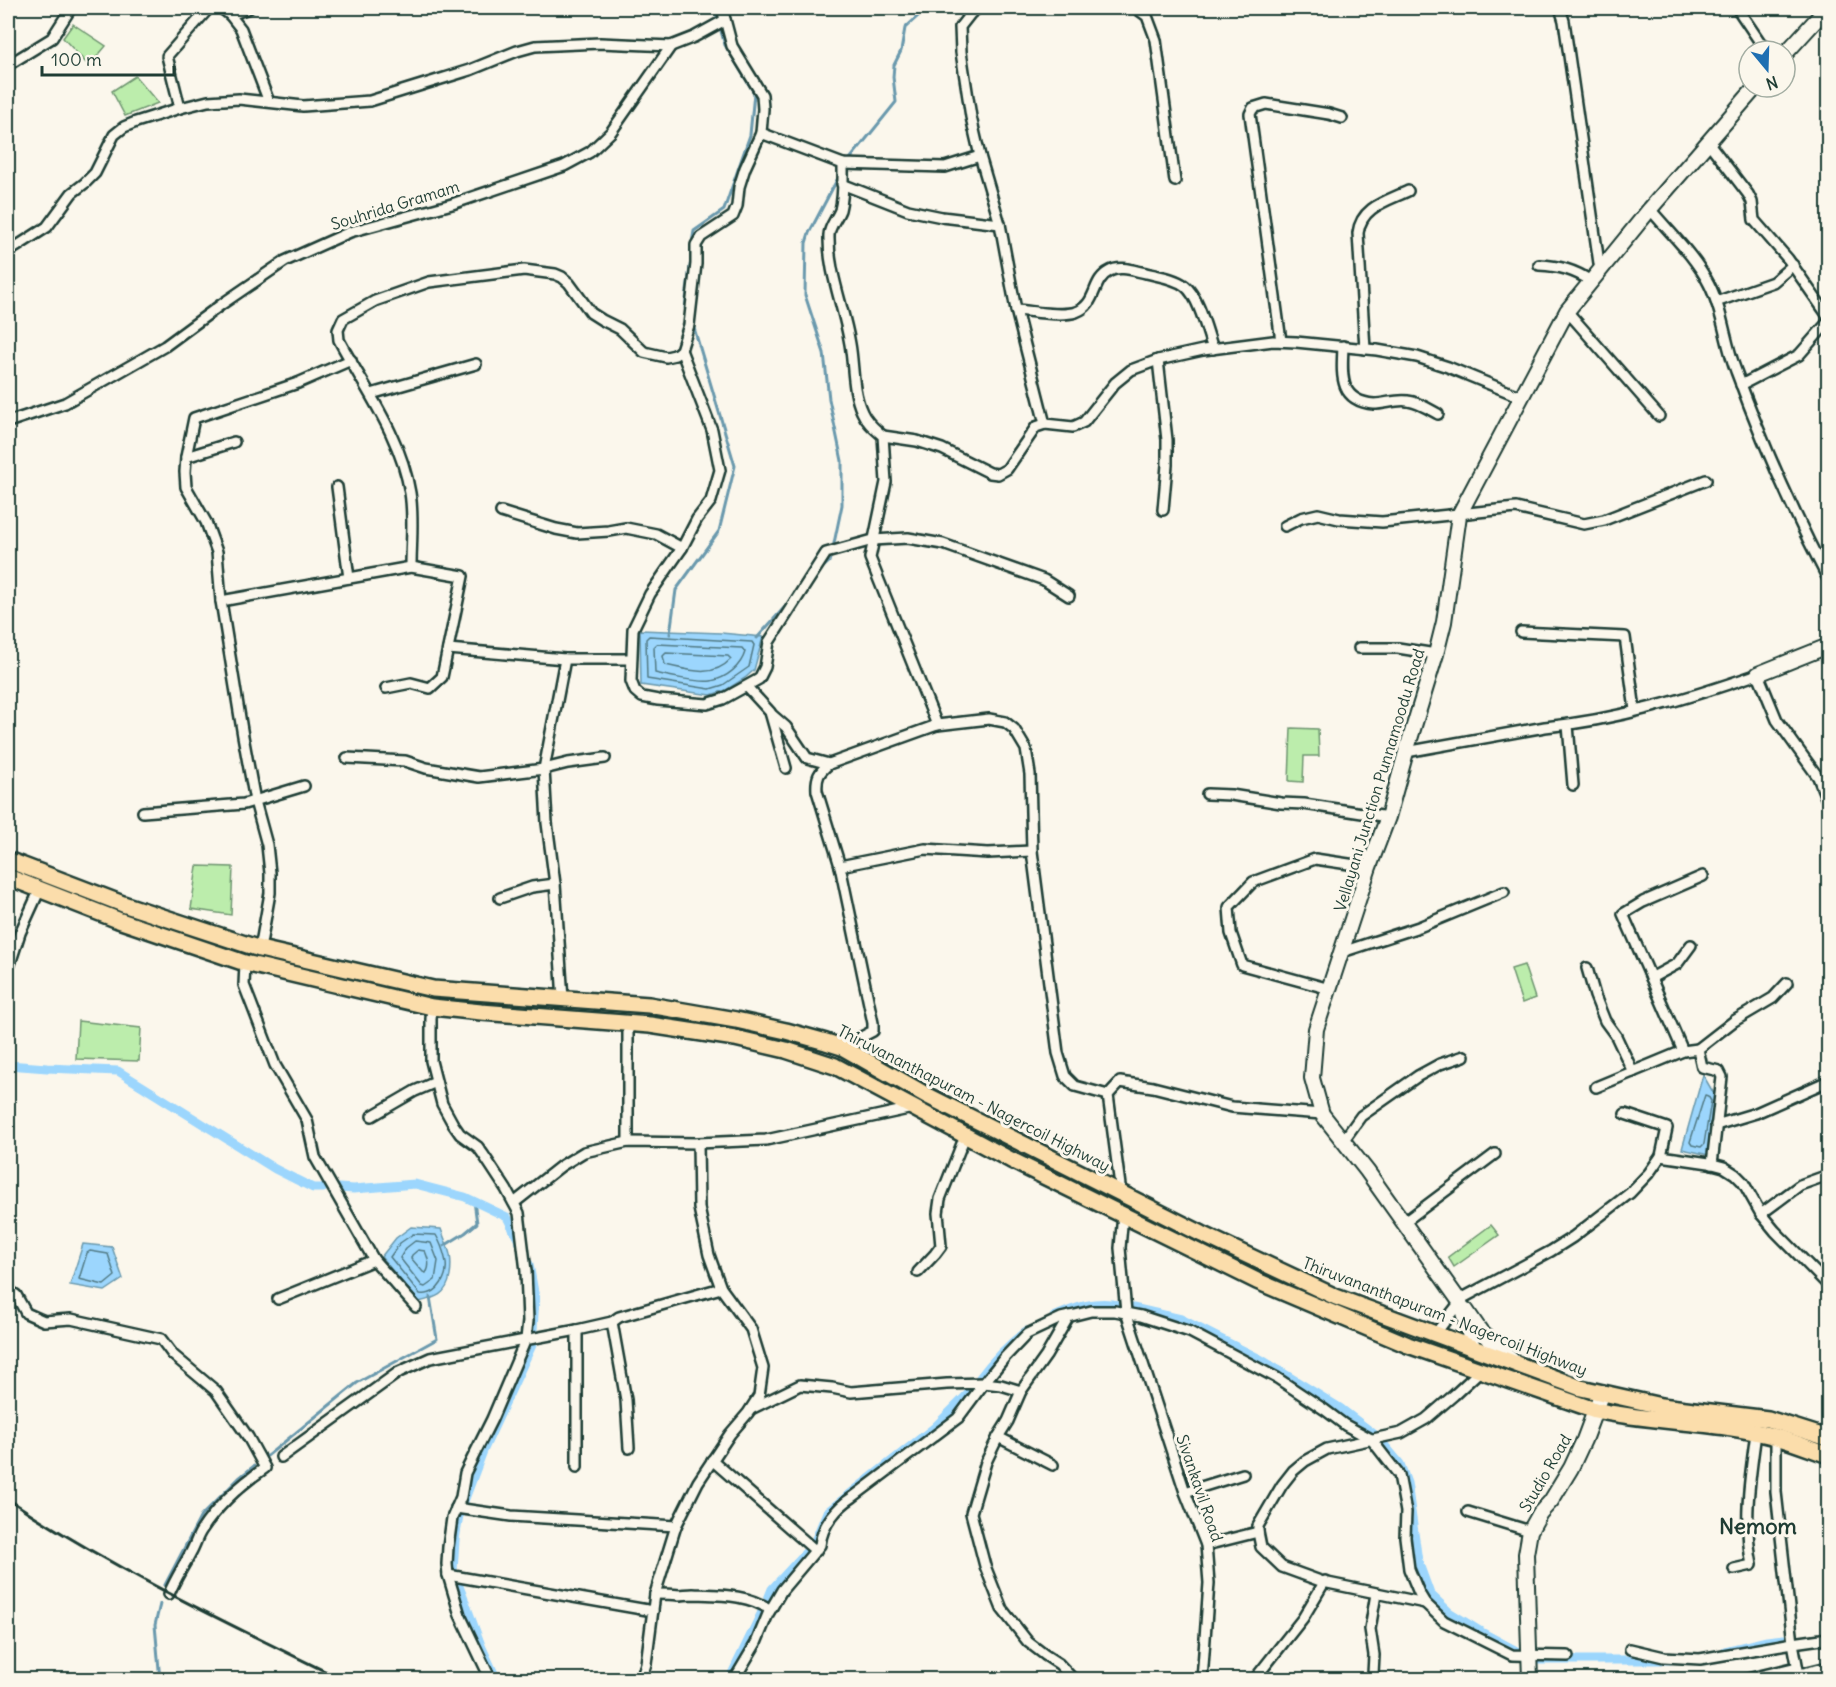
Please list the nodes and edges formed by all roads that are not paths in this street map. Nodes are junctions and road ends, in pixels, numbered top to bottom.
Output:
1 (71, 8) edge
2 (209, 8) edge
3 (220, 8) edge
4 (249, 8) edge
5 (722, 8) edge
6 (978, 8) edge
7 (1136, 8) edge
8 (1560, 8) edge
9 (1737, 8) edge
10 (1827, 8) edge
11 (230, 15) junction
12 (725, 20) junction
13 (1758, 39) edge
14 (1797, 41) edge
15 (671, 46) junction
16 (8, 65) edge
17 (1746, 99) edge
18 (269, 102) junction
19 (180, 108) junction
20 (1342, 118) dead end
21 (761, 133) junction
22 (1708, 142) junction
23 (980, 156) junction
24 (843, 164) junction
25 (1175, 181) dead end
26 (843, 184) junction
27 (1408, 191) dead end
28 (1650, 209) junction
29 (1000, 224) junction
30 (8, 252) edge
31 (1539, 265) dead end
32 (1792, 265) junction
33 (1596, 276) junction
34 (1716, 302) junction
35 (1016, 310) junction
36 (1568, 311) junction
37 (1828, 316) edge
38 (1828, 322) edge
39 (1281, 341) junction
40 (1343, 346) junction
41 (1213, 349) junction
42 (1365, 349) junction
43 (681, 350) junction
44 (351, 360) junction
45 (1158, 360) junction
46 (476, 364) dead end
47 (1741, 385) junction
48 (371, 394) junction
49 (1521, 397) junction
50 (1438, 414) dead end
51 (1659, 416) dead end
52 (8, 422) edge
53 (1045, 424) junction
54 (883, 436) junction
55 (234, 442) dead end
56 (186, 457) junction
57 (1706, 480) dead end
58 (337, 487) dead end
59 (1163, 510) dead end
60 (501, 512) dead end
61 (1459, 515) junction
62 (1285, 526) dead end
63 (873, 540) junction
64 (682, 548) junction
65 (411, 567) junction
66 (349, 578) junction
67 (1828, 579) edge
68 (1069, 596) dead end
69 (222, 601) junction
70 (1521, 632) dead end
71 (1828, 646) edge
72 (1359, 648) dead end
73 (448, 649) junction
74 (1436, 654) junction
75 (565, 659) junction
76 (632, 659) junction
77 (1758, 674) junction
78 (747, 687) junction
79 (386, 688) dead end
80 (1635, 710) junction
81 (770, 712) junction
82 (937, 725) junction
83 (1568, 725) junction
84 (1406, 752) junction
85 (346, 758) dead end
86 (605, 758) dead end
87 (829, 764) junction
88 (786, 768) dead end
89 (544, 769) junction
90 (1574, 785) dead end
91 (304, 786) dead end
92 (1207, 794) dead end
93 (255, 801) junction
94 (1828, 803) edge
95 (143, 812) dead end
96 (1388, 818) junction
97 (1032, 852) junction
98 (8, 860) edge
99 (840, 866) junction
100 (1369, 867) junction
101 (1703, 876) dead end
102 (8, 877) edge
103 (555, 884) junction
104 (40, 890) junction
105 (1504, 892) dead end
106 (500, 898) dead end
107 (1692, 945) dead end
108 (260, 949) junction
109 (1342, 952) junction
110 (245, 963) junction
111 (1587, 968) dead end
112 (8, 970) edge
113 (1651, 978) junction
114 (1787, 983) dead end
115 (1330, 989) junction
116 (563, 999) junction
117 (432, 1007) junction
118 (628, 1022) junction
119 (842, 1047) junction
120 (1698, 1049) junction
121 (1683, 1051) junction
122 (1464, 1056) dead end
123 (1633, 1072) junction
124 (1828, 1081) edge
125 (436, 1082) junction
126 (1596, 1087) dead end
127 (926, 1095) junction
128 (1108, 1095) junction
129 (916, 1108) junction
130 (1322, 1114) junction
131 (1625, 1114) dead end
132 (372, 1116) dead end
133 (1716, 1125) junction
134 (965, 1136) junction
135 (1343, 1141) junction
136 (628, 1142) junction
137 (698, 1143) junction
138 (1495, 1154) dead end
139 (1660, 1156) junction
140 (1712, 1164) junction
141 (1828, 1175) edge
142 (1121, 1193) junction
143 (514, 1203) junction
144 (1123, 1214) junction
145 (1761, 1214) junction
146 (1402, 1222) junction
147 (374, 1260) junction
148 (918, 1272) dead end
149 (1828, 1285) edge
150 (721, 1288) junction
151 (8, 1290) edge
152 (278, 1299) dead end
153 (1460, 1301) junction
154 (416, 1307) dead end
155 (1126, 1312) junction
156 (1069, 1316) junction
157 (612, 1322) junction
158 (578, 1330) junction
159 (1435, 1334) junction
160 (526, 1339) junction
161 (1473, 1347) junction
162 (1517, 1365) junction
163 (1474, 1368) junction
164 (984, 1383) junction
165 (1021, 1390) junction
166 (1602, 1392) junction
167 (751, 1409) junction
168 (1595, 1410) junction
169 (1756, 1433) junction
170 (998, 1437) junction
171 (1776, 1437) junction
172 (1828, 1438) edge
173 (1371, 1439) junction
174 (629, 1448) dead end
175 (1828, 1455) edge
176 (281, 1457) dead end
177 (712, 1460) junction
178 (1053, 1465) dead end
179 (577, 1467) dead end
180 (1243, 1474) dead end
181 (1185, 1492) junction
182 (456, 1508) junction
183 (1468, 1512) dead end
184 (676, 1526) junction
185 (1258, 1532) junction
186 (1530, 1532) junction
187 (1206, 1545) junction
188 (816, 1551) junction
189 (1734, 1569) dead end
190 (448, 1575) junction
191 (1325, 1581) junction
192 (169, 1594) dead end
193 (655, 1594) junction
194 (1376, 1594) junction
195 (1425, 1603) junction
196 (770, 1610) junction
197 (653, 1611) junction
198 (1828, 1638) edge
199 (1794, 1642) junction
200 (1630, 1649) dead end
201 (1528, 1655) junction
202 (1568, 1656) dead end
203 (1828, 1667) edge
204 (1799, 1674) edge
205 (491, 1680) edge
206 (641, 1680) edge
207 (734, 1680) edge
208 (1074, 1680) edge
209 (1202, 1680) edge
210 (1254, 1680) edge
211 (1375, 1680) edge
212 (1530, 1680) edge
213 (1743, 1680) edge

1 - 16 street
2 - 19 street
3 - 11 street
4 - 11 street
5 - 12 street
6 - 23 street
7 - 25 street
8 - 33 street
9 - 13 street
10 - 14 street
11 - 18 street
12 - 15 street
12 - 21 street
15 - 18 street
15 - 52 street, Souhrida Gramam
17 - 22 street, Vellayani Junction Punnamoodu Road
18 - 19 street
19 - 30 street
20 - 39 street
21 - 24 street
21 - 43 street
22 - 28 street, Vellayani Junction Punnamoodu Road
22 - 32 street
23 - 24 street
23 - 29 street
24 - 26 street
26 - 29 street
26 - 54 street
27 - 42 street
28 - 33 street, Vellayani Junction Punnamoodu Road
28 - 34 street
29 - 35 street
31 - 33 street
32 - 34 street
32 - 37 street
33 - 36 street, Vellayani Junction Punnamoodu Road
34 - 47 street
35 - 41 street
35 - 53 street
36 - 49 street, Vellayani Junction Punnamoodu Road
36 - 51 street
38 - 47 street
39 - 40 street
39 - 41 street
40 - 42 street
40 - 50 street
41 - 45 street
42 - 49 street
43 - 44 street
43 - 64 street
44 - 48 street
44 - 56 street
45 - 53 street
45 - 59 street
46 - 48 street
47 - 67 street
48 - 65 street
49 - 61 street, Vellayani Junction Punnamoodu Road
53 - 54 street
54 - 63 street
55 - 56 street
56 - 69 street
57 - 61 street
58 - 66 street
60 - 64 street
61 - 62 street
61 - 74 street, Vellayani Junction Punnamoodu Road
63 - 68 street
63 - 78 street
63 - 82 street
64 - 76 street
65 - 66 street
65 - 73 street
66 - 69 street
69 - 93 street
70 - 80 street
71 - 77 street
72 - 74 street
73 - 75 street
73 - 79 street
74 - 84 street, Vellayani Junction Punnamoodu Road
75 - 76 street
75 - 89 street
76 - 78 street
77 - 80 street
77 - 94 street
78 - 81 street
80 - 83 street
81 - 87 street
81 - 88 street
82 - 87 street
82 - 97 street
83 - 84 street
83 - 90 street
84 - 96 street, Vellayani Junction Punnamoodu Road
85 - 89 street
86 - 89 street
87 - 99 street
89 - 103 street
91 - 93 street
92 - 96 street
93 - 95 street
93 - 108 street
96 - 100 street, Vellayani Junction Punnamoodu Road
97 - 99 street
97 - 128 street
98 - 108 main road, Thiruvananthapuram - Nagercoil Highway
99 - 119 street
100 - 109 street, Vellayani Junction Punnamoodu Road
100 - 115 street
101 - 113 street
102 - 104 main road, Thiruvananthapuram - Nagercoil Highway
103 - 106 street
103 - 116 street
104 - 110 main road, Thiruvananthapuram - Nagercoil Highway
104 - 112 street
105 - 109 street
107 - 113 street
108 - 116 main road, Thiruvananthapuram - Nagercoil Highway
109 - 115 street, Vellayani Junction Punnamoodu Road
110 - 117 main road, Thiruvananthapuram - Nagercoil Highway
110 - 147 street
111 - 123 street
113 - 121 street
114 - 120 street
115 - 130 street, Vellayani Junction Punnamoodu Road
116 - 119 main road, Thiruvananthapuram - Nagercoil Highway
117 - 118 main road, Thiruvananthapuram - Nagercoil Highway
117 - 125 street
118 - 129 main road, Thiruvananthapuram - Nagercoil Highway
118 - 136 street
119 - 127 main road, Thiruvananthapuram - Nagercoil Highway
120 - 121 street
120 - 133 street
121 - 123 street
122 - 135 street
123 - 126 street
124 - 133 street
125 - 132 street
125 - 143 street
127 - 129 main road
127 - 142 main road, Thiruvananthapuram - Nagercoil Highway
128 - 130 street
128 - 142 street
129 - 134 main road, Thiruvananthapuram - Nagercoil Highway
129 - 137 street
130 - 135 street, Vellayani Junction Punnamoodu Road
131 - 139 street
133 - 140 street
134 - 144 main road, Thiruvananthapuram - Nagercoil Highway
134 - 148 street
135 - 146 street, Vellayani Junction Punnamoodu Road
136 - 137 street
136 - 143 street
137 - 150 street
138 - 146 street
139 - 140 street
139 - 153 street
140 - 145 street
141 - 145 street
142 - 159 main road, Thiruvananthapuram - Nagercoil Highway
143 - 160 street
144 - 155 street, Sivankavil Road
144 - 163 main road, Thiruvananthapuram - Nagercoil Highway
145 - 149 street
146 - 153 street, Vellayani Junction Punnamoodu Road
147 - 152 street
147 - 154 street
150 - 157 street
150 - 167 street
151 - 192 street
153 - 159 street
153 - 161 street, Vellayani Junction Punnamoodu Road
153 - 162 street
155 - 156 street
155 - 173 street
155 - 181 street, Sivankavil Road
156 - 164 street
156 - 165 street
157 - 158 street
157 - 174 street
158 - 160 street
158 - 179 street
159 - 161 main road, Thiruvananthapuram - Nagercoil Highway
160 - 176 street
160 - 182 street
161 - 162 main road, Thiruvananthapuram - Nagercoil Highway
161 - 163 main road
162 - 166 main road, Thiruvananthapuram - Nagercoil Highway
163 - 168 main road, Thiruvananthapuram - Nagercoil Highway
163 - 173 street
164 - 165 street
164 - 167 street
164 - 188 street
165 - 170 street
166 - 168 street, Studio Road
166 - 172 main road, Thiruvananthapuram - Nagercoil Highway
167 - 177 street
168 - 169 main road, Thiruvananthapuram - Nagercoil Highway
168 - 186 street, Studio Road
169 - 171 main road, Thiruvananthapuram - Nagercoil Highway
169 - 189 street
170 - 178 street
170 - 208 street
171 - 175 main road, Thiruvananthapuram - Nagercoil Highway
171 - 199 street
173 - 185 street
173 - 195 street
177 - 184 street
177 - 188 street
180 - 181 street
181 - 187 street, Sivankavil Road
182 - 184 street
182 - 190 street
183 - 186 street
184 - 193 street
185 - 187 street
185 - 191 street
186 - 201 street, Studio Road
187 - 209 street, Sivankavil Road
188 - 196 street
190 - 197 street
190 - 205 street
191 - 194 street
191 - 210 street
193 - 196 street
193 - 197 street
194 - 195 street
194 - 211 street
195 - 201 street
196 - 207 street
197 - 206 street
198 - 199 street
199 - 200 street
199 - 204 street
201 - 202 street
201 - 212 street, Studio Road
203 - 204 street
204 - 213 street

